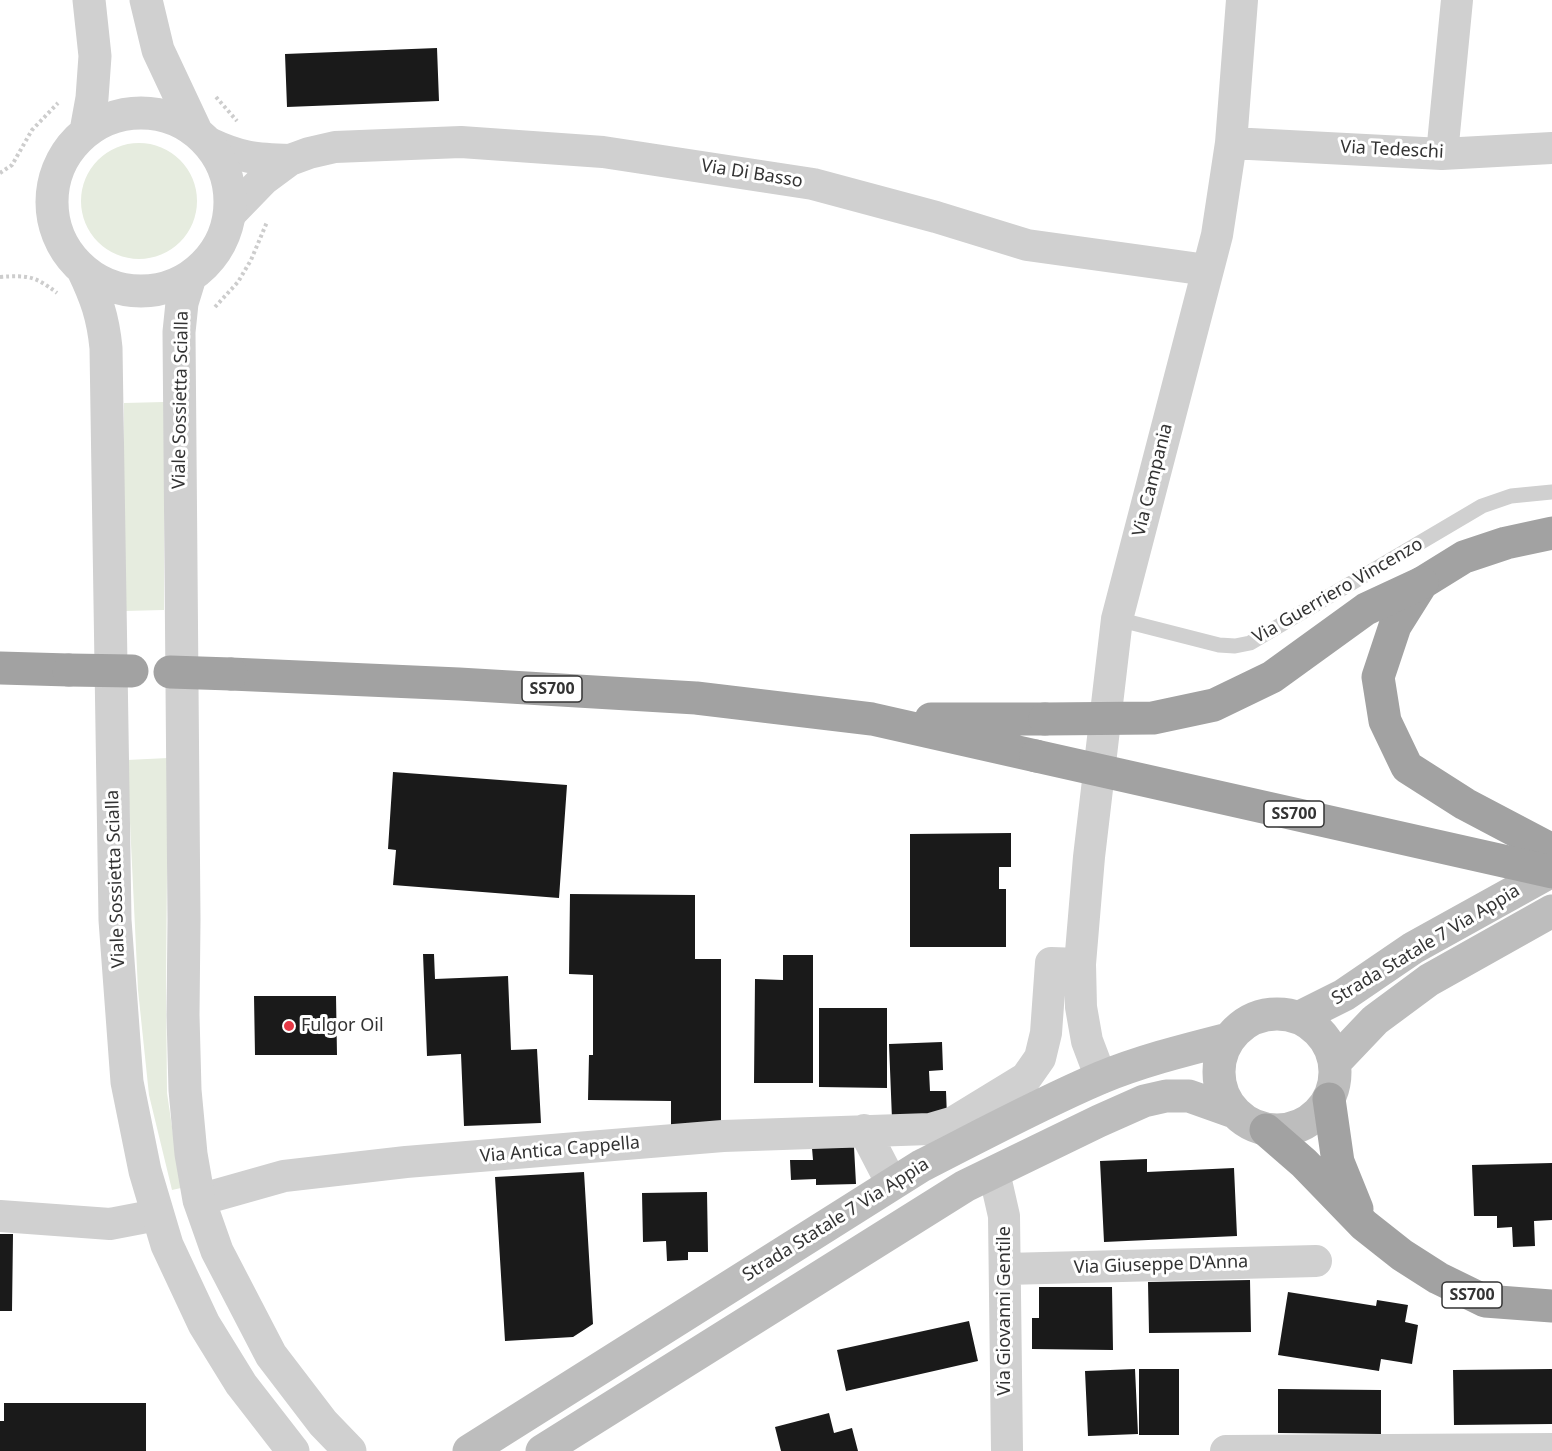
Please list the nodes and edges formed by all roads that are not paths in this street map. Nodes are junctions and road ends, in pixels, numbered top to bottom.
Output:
1 (89, 0) edge
2 (146, 0) edge
3 (1242, 0) edge
4 (1457, 0) edge
5 (86, 131) junction
6 (203, 137) junction
7 (1231, 143) junction
8 (1552, 148) edge
9 (1442, 154) junction
10 (291, 160) junction
11 (230, 214) junction
12 (83, 270) junction
13 (1207, 270) junction
14 (190, 277) junction
15 (1552, 492) edge
16 (1552, 533) edge
17 (1422, 583) junction
18 (1117, 619) junction
19 (0, 668) edge
20 (872, 719) junction
21 (1552, 850) edge
22 (1552, 872) edge
23 (1552, 911) edge
24 (1080, 964) junction
25 (1300, 1017) junction
26 (1228, 1039) junction
27 (1335, 1062) junction
28 (1101, 1078) junction
29 (1329, 1099) junction
30 (1234, 1112) junction
31 (864, 1130) junction
32 (1266, 1130) junction
33 (994, 1172) junction
34 (892, 1184) junction
35 (199, 1200) junction
36 (158, 1215) junction
37 (0, 1216) edge
38 (1364, 1225) junction
39 (1316, 1261) dead end
40 (1006, 1269) junction
41 (1552, 1306) edge
42 (1552, 1449) edge
43 (293, 1451) edge
44 (350, 1451) edge
45 (469, 1451) edge
46 (542, 1451) edge
47 (1007, 1451) edge
48 (1226, 1451) edge

1 - 5 street, Viale Sossietta Scialla
2 - 6 street, Viale Sossietta Scialla
3 - 7 street, Via Campania
4 - 9 street
5 - 6 street, Viale Sossietta Scialla
5 - 12 street, Viale Sossietta Scialla
6 - 10 street, Via Di Basso
6 - 11 street, Viale Sossietta Scialla
7 - 9 street, Via Tedeschi
7 - 13 street, Via Campania
8 - 9 street, Via Tedeschi
10 - 11 street, Via Di Basso
10 - 13 street, Via Di Basso
11 - 14 street, Viale Sossietta Scialla
12 - 14 street, Viale Sossietta Scialla
12 - 36 street, Viale Sossietta Scialla
13 - 18 street, Via Campania
14 - 35 street, Viale Sossietta Scialla
15 - 18 lane, Via Guerriero Vincenzo
16 - 17 highway
17 - 20 highway, bridge
17 - 21 highway
18 - 24 street, Via Campania
19 - 20 highway, SS700, bridge
20 - 22 highway, SS700, bridge
22 - 25 main road, Strada Statale 7 Via Appia
23 - 27 main road, Strada Statale 7 Via Appia
24 - 28 street, Via Campania
24 - 31 street
25 - 26 main road, Strada Statale 7 Via Appia
25 - 27 main road
26 - 28 main road, Strada Statale 7 Via Appia
26 - 30 main road
27 - 29 main road
28 - 34 main road, Strada Statale 7 Via Appia
29 - 32 main road
29 - 38 highway, SS700
30 - 32 main road
30 - 33 main road
31 - 34 street
31 - 35 street, Via Antica Cappella
32 - 38 highway, SS700
33 - 40 street, Via Giovanni Gentile
33 - 46 main road
34 - 45 main road, Strada Statale 7 Via Appia
35 - 44 street, Viale Sossietta Scialla
36 - 37 street
36 - 43 street, Viale Sossietta Scialla
38 - 41 highway, SS700
39 - 40 street, Via Giuseppe D'Anna
40 - 47 street, Via Giovanni Gentile
42 - 48 street

